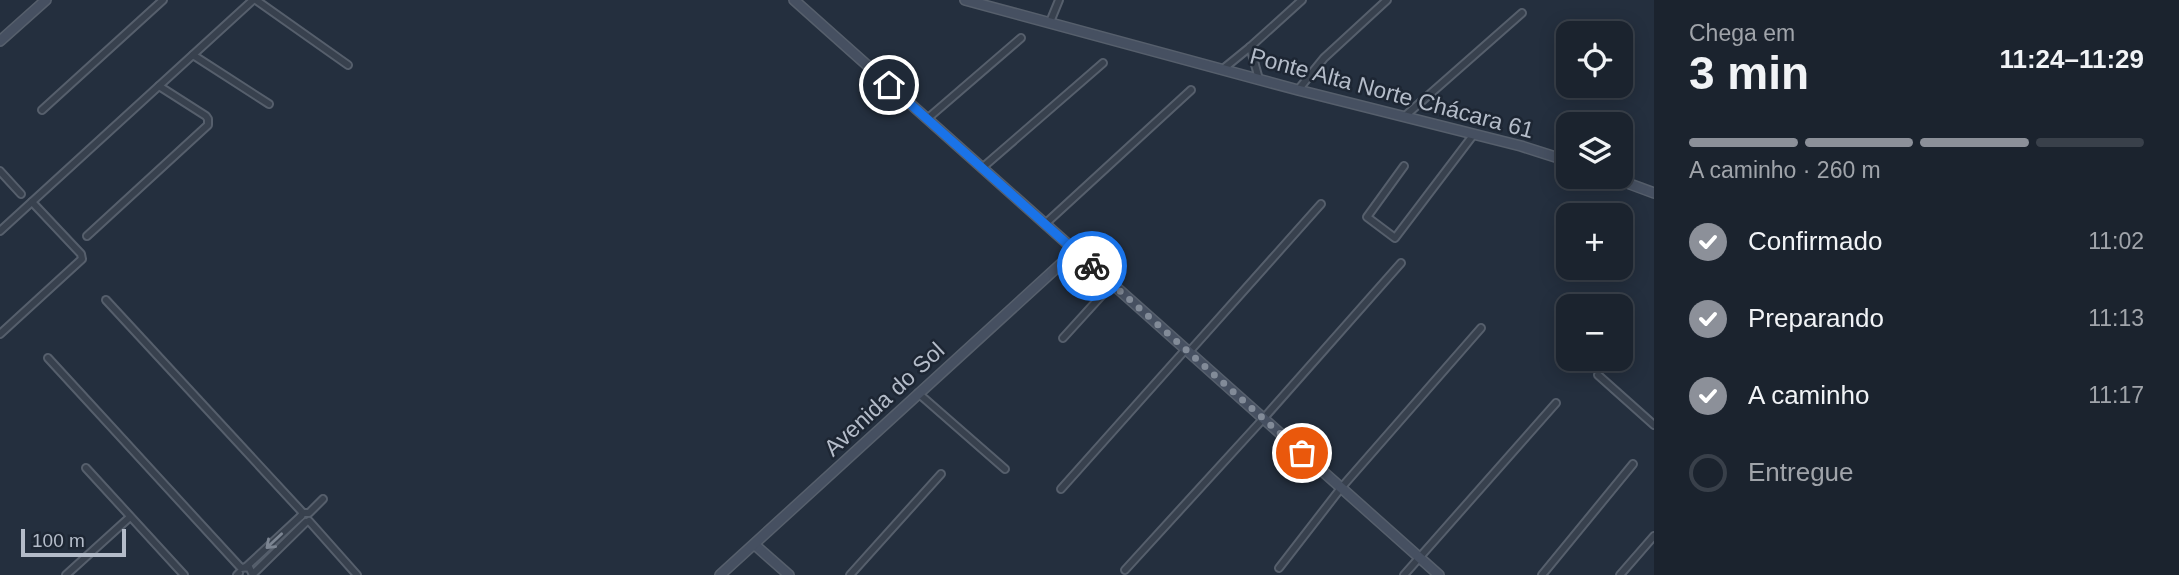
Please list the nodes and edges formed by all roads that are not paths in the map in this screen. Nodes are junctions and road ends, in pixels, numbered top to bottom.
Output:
1 (46, 0) edge
2 (163, 0) edge
3 (255, 0) edge
4 (794, 0) edge
5 (965, 0) edge
6 (1059, 0) edge
7 (1288, 0) edge
8 (1302, 0) edge
9 (1387, 0) edge
10 (1294, 7) junction
11 (1522, 13) dead end
12 (1050, 22) junction
13 (1021, 38) dead end
14 (0, 41) edge
15 (1250, 47) junction
16 (193, 55) junction
17 (1102, 63) dead end
18 (348, 65) dead end
19 (1223, 69) junction
20 (1259, 79) junction
21 (159, 86) junction
22 (1191, 90) dead end
23 (1298, 90) junction
24 (269, 104) dead end
25 (42, 110) dead end
26 (1405, 116) junction
27 (928, 119) junction
28 (1474, 134) junction
29 (1556, 157) edge
30 (1404, 166) dead end
31 (982, 169) junction
32 (0, 171) edge
33 (1633, 185) edge
34 (1654, 193) edge
35 (21, 194) dead end
36 (32, 202) junction
37 (1321, 204) dead end
38 (1045, 225) junction
39 (0, 231) edge
40 (87, 236) dead end
41 (1075, 251) junction
42 (1401, 263) dead end
43 (1113, 283) junction
44 (106, 300) dead end
45 (1481, 328) dead end
46 (0, 334) edge
47 (1063, 338) dead end
48 (1187, 351) junction
49 (48, 358) dead end
50 (1598, 375) dead end
51 (918, 393) junction
52 (1556, 403) dead end
53 (1263, 419) junction
54 (1654, 425) edge
55 (1633, 464) dead end
56 (86, 468) dead end
57 (1005, 469) dead end
58 (942, 474) dead end
59 (1341, 488) junction
60 (1060, 489) dead end
61 (323, 499) dead end
62 (130, 517) junction
63 (306, 517) junction
64 (1654, 537) edge
65 (755, 545) junction
66 (1419, 558) junction
67 (1279, 568) dead end
68 (1125, 570) dead end
69 (241, 572) edge
70 (66, 575) edge
71 (184, 575) edge
72 (253, 575) edge
73 (356, 575) edge
74 (720, 575) edge
75 (789, 575) edge
76 (850, 575) edge
77 (1405, 575) edge
78 (1439, 575) edge
79 (1542, 575) edge
80 (1620, 575) edge

1 - 14 street
2 - 25 street
3 - 16 street
3 - 18 street
4 - 27 street
5 - 12 street, Ponte Alta Norte Chácara 61
6 - 12 street
7 - 10 street
8 - 10 street
9 - 23 street
10 - 15 street
11 - 26 street
12 - 19 street, Ponte Alta Norte Chácara 61
13 - 27 street
15 - 19 street
15 - 20 street
16 - 21 street
16 - 24 street
17 - 31 street
19 - 20 street, Ponte Alta Norte Chácara 61
20 - 23 street, Ponte Alta Norte Chácara 61
21 - 36 street
21 - 40 street
22 - 38 street
23 - 26 street, Ponte Alta Norte Chácara 61
26 - 28 street, Ponte Alta Norte Chácara 61
27 - 31 street
28 - 29 street, Ponte Alta Norte Chácara 61
28 - 30 street
31 - 38 street
32 - 35 street
33 - 34 street
36 - 39 street
36 - 46 street
37 - 48 street
38 - 41 street
41 - 43 street
41 - 51 street, Avenida do Sol
42 - 53 street
43 - 47 street
43 - 48 street
44 - 63 street
45 - 59 street
48 - 53 street
48 - 60 street
49 - 69 street
50 - 54 street
51 - 57 street
51 - 65 street, Avenida do Sol
52 - 66 street
53 - 59 street
53 - 68 street
55 - 79 street
56 - 62 street
58 - 76 street
59 - 66 street
59 - 67 street
61 - 63 street
62 - 70 street
62 - 71 street
63 -> 69 street
63 - 72 street
63 - 73 street
64 - 80 street
65 - 74 street, Avenida do Sol
65 - 75 street
66 - 77 street
66 - 78 street
69 - 72 street

